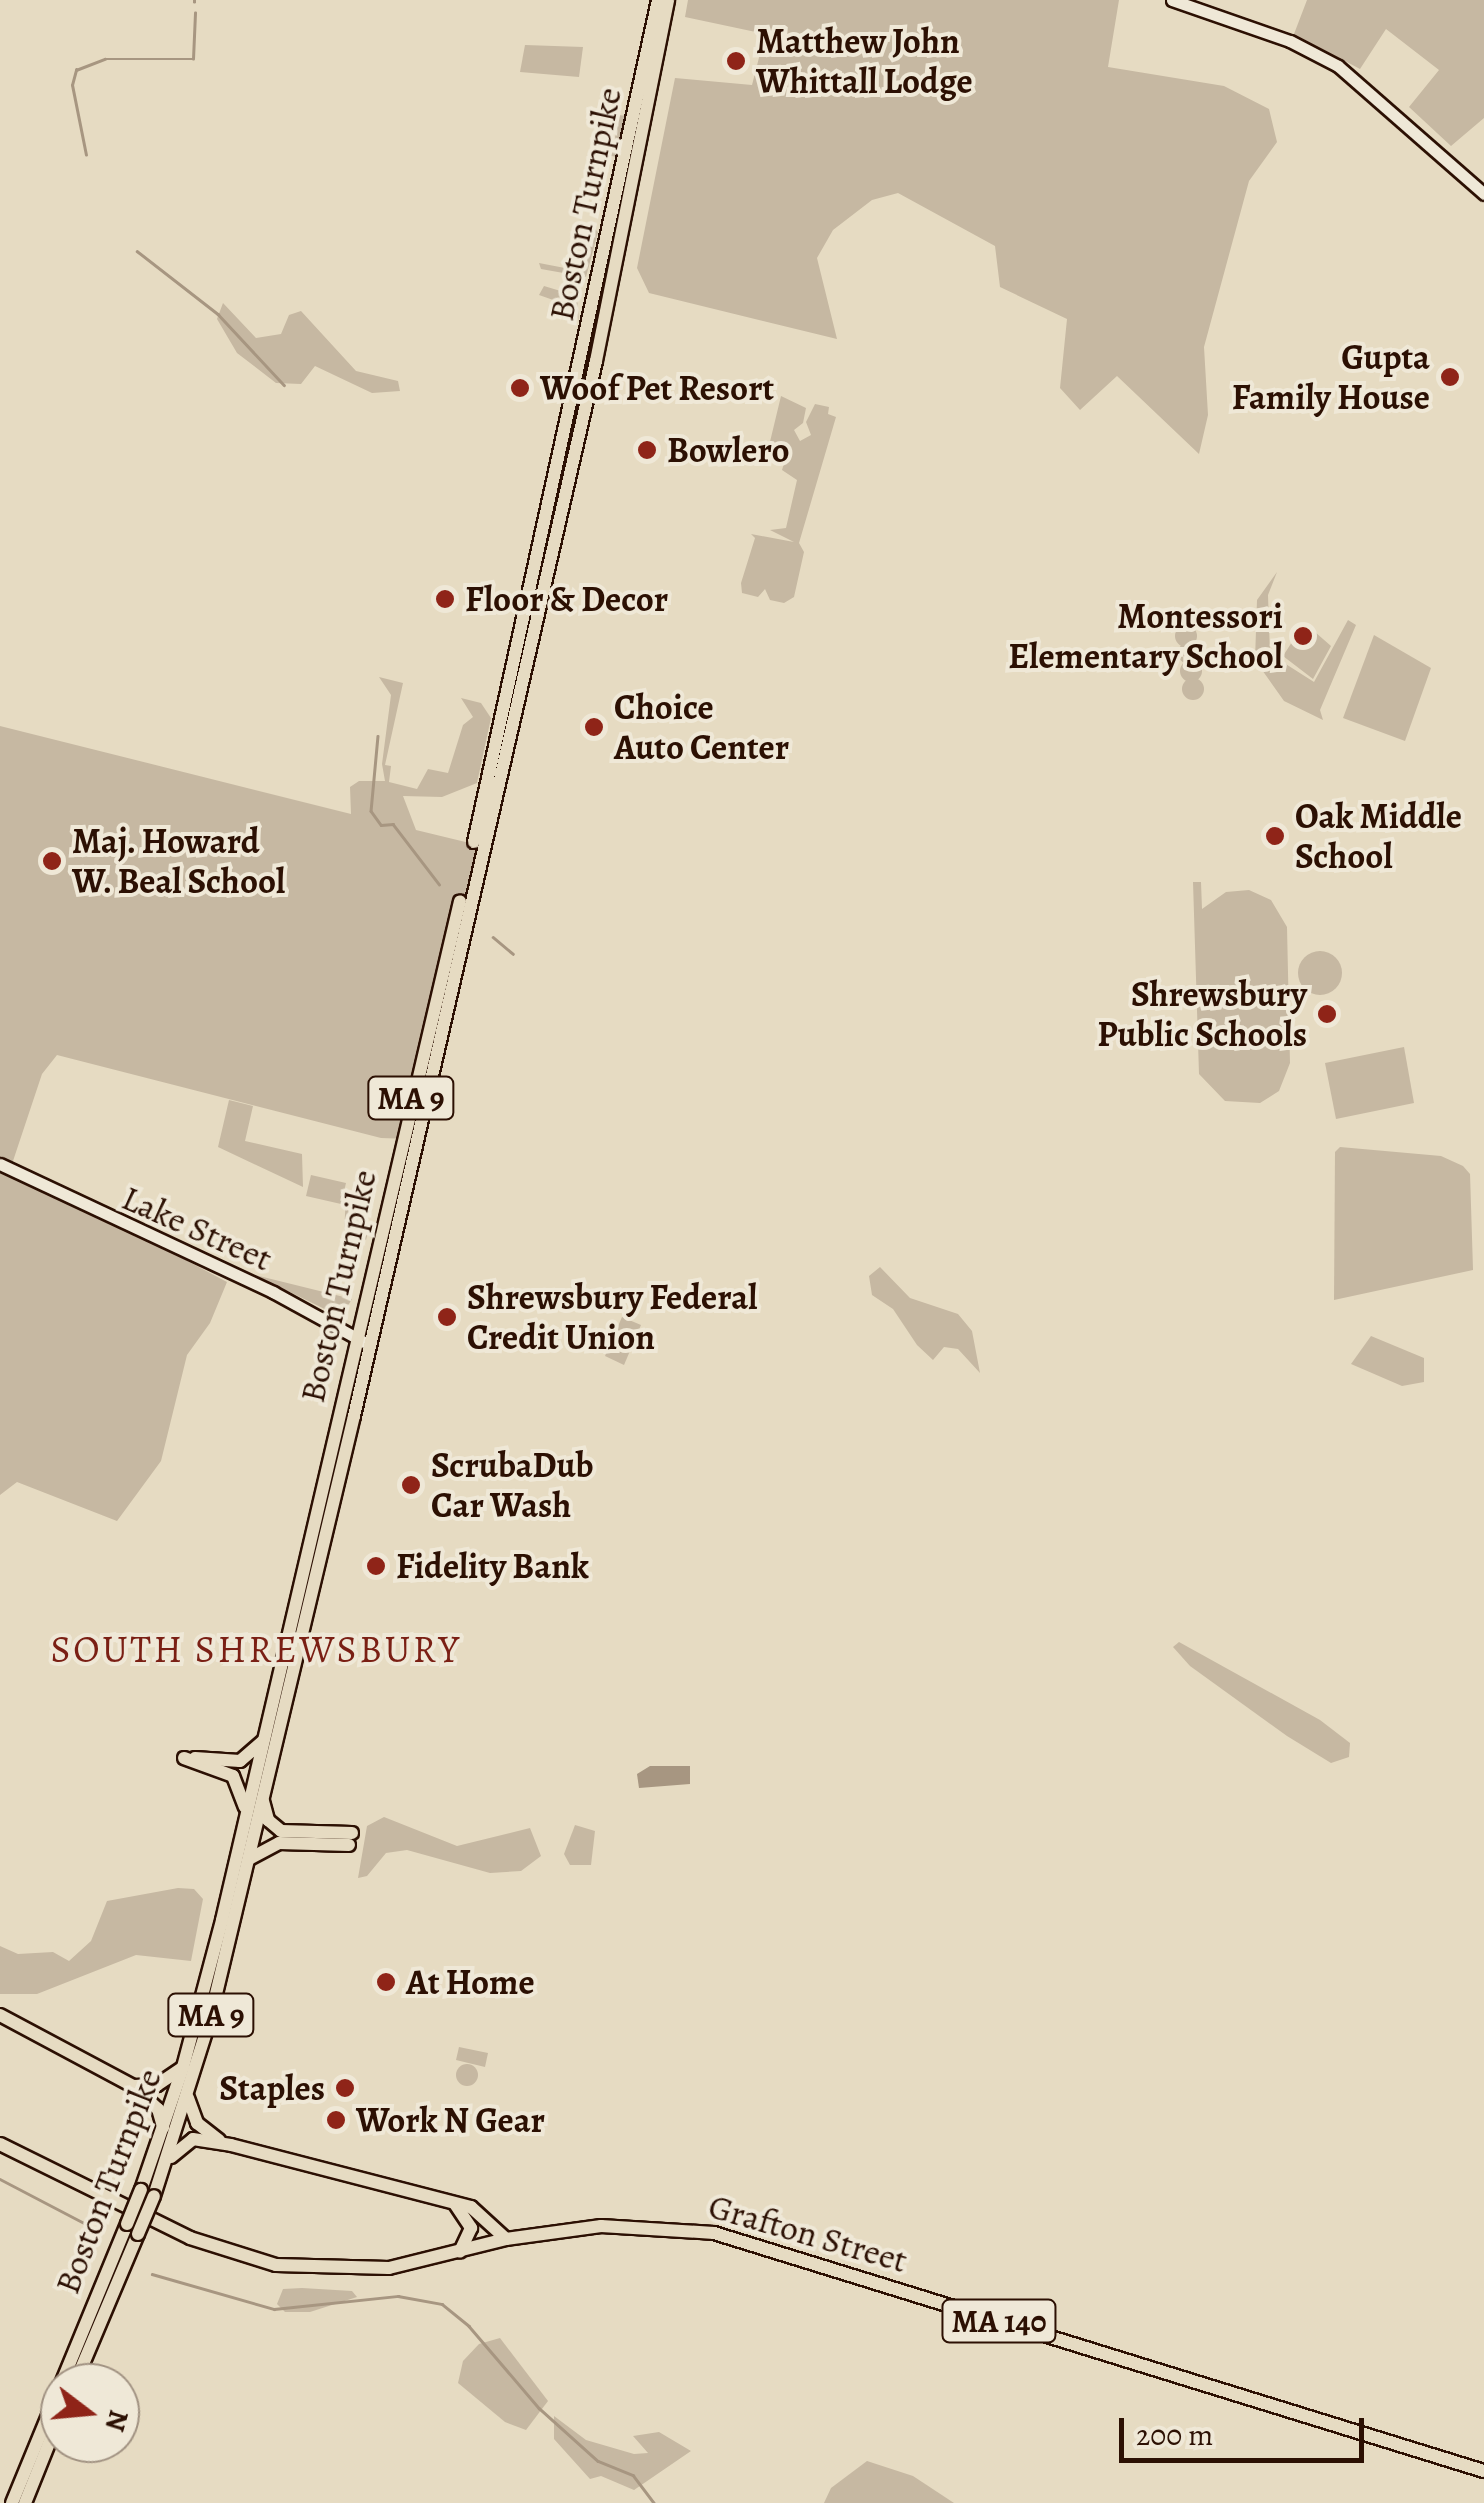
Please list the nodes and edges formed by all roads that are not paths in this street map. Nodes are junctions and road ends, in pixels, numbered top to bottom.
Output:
1 (658, 0) edge
2 (668, 0) edge
3 (1172, 0) edge
4 (1484, 194) edge
5 (0, 1164) edge
6 (356, 1337) junction
7 (370, 1347) junction
8 (267, 1736) junction
9 (262, 1798) junction
10 (246, 1817) junction
11 (248, 1861) junction
12 (0, 2015) edge
13 (183, 2068) junction
14 (133, 2086) junction
15 (188, 2094) junction
16 (162, 2132) junction
17 (0, 2144) edge
18 (231, 2145) junction
19 (166, 2163) junction
20 (147, 2193) junction
21 (454, 2203) junction
22 (506, 2239) junction
23 (460, 2252) junction
24 (83, 2363) edge
25 (41, 2463) edge
26 (1484, 2471) edge
27 (12, 2503) edge
28 (24, 2503) edge

1 - 6 main road, Boston Turnpike / MA 9
2 - 7 main road, Boston Turnpike / MA 9
3 - 4 main road
5 - 6 main road, Lake Street
6 - 7 main road, Lake Street
6 - 8 main road, Boston Turnpike / MA 9
7 - 9 main road, Boston Turnpike / MA 9
8 - 10 main road, Boston Turnpike / MA 9
8 - 10 main road
9 - 11 main road, Boston Turnpike / MA 9
9 - 11 main road
10 - 13 main road, Boston Turnpike / MA 9
11 - 15 main road, Boston Turnpike / MA 9
12 - 14 main road
13 - 14 main road
13 - 16 main road, Boston Turnpike / MA 9
14 - 16 main road
15 - 18 main road
15 - 19 main road, Boston Turnpike / MA 9
16 - 20 main road, Boston Turnpike / MA 9
17 - 23 main road, MA 140
18 - 19 main road
18 - 21 main road
19 - 20 main road, Boston Turnpike / MA 9
20 - 24 main road, Boston Turnpike / MA 9, bridge
20 - 27 main road, Boston Turnpike / MA 9, bridge
21 - 22 main road
21 - 23 main road
22 - 23 main road, MA 140
22 - 26 main road, Grafton Street / MA 140
25 - 28 main road

